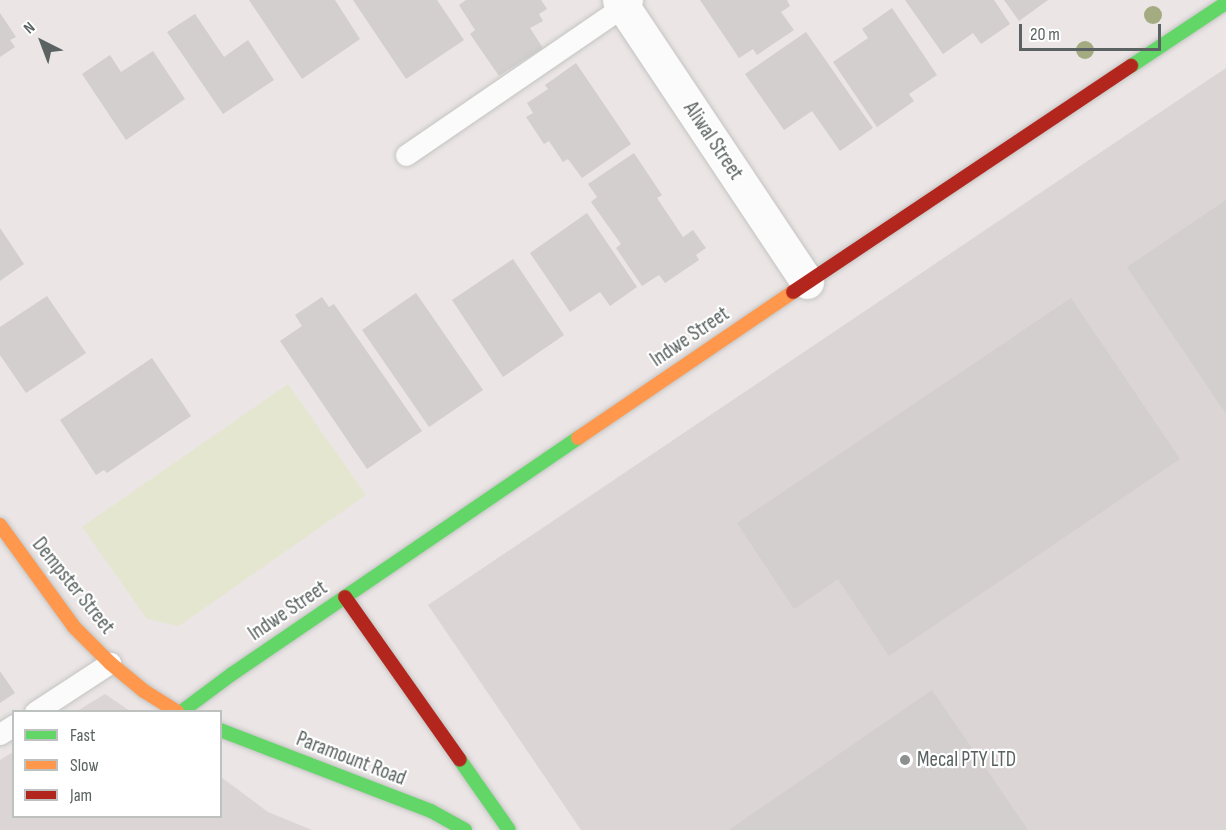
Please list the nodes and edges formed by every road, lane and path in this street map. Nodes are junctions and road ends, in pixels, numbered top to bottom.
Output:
1 (625, 2) edge
2 (1226, 3) edge
3 (406, 155) dead end
4 (807, 282) junction
5 (0, 525) edge
6 (345, 597) junction
7 (110, 663) junction
8 (37, 710) edge
9 (177, 710) edge
10 (180, 710) edge
11 (222, 731) edge
12 (465, 830) edge
13 (509, 830) edge

1 - 3 lane
1 - 4 street, Aliwal Street
2 - 4 street, Indwe Street
4 - 6 street, Indwe Street
5 - 7 street, Dempster Street
6 - 10 street, Indwe Street
6 - 13 street
7 - 8 lane
7 - 9 street, Dempster Street
11 - 12 street, Paramount Road

